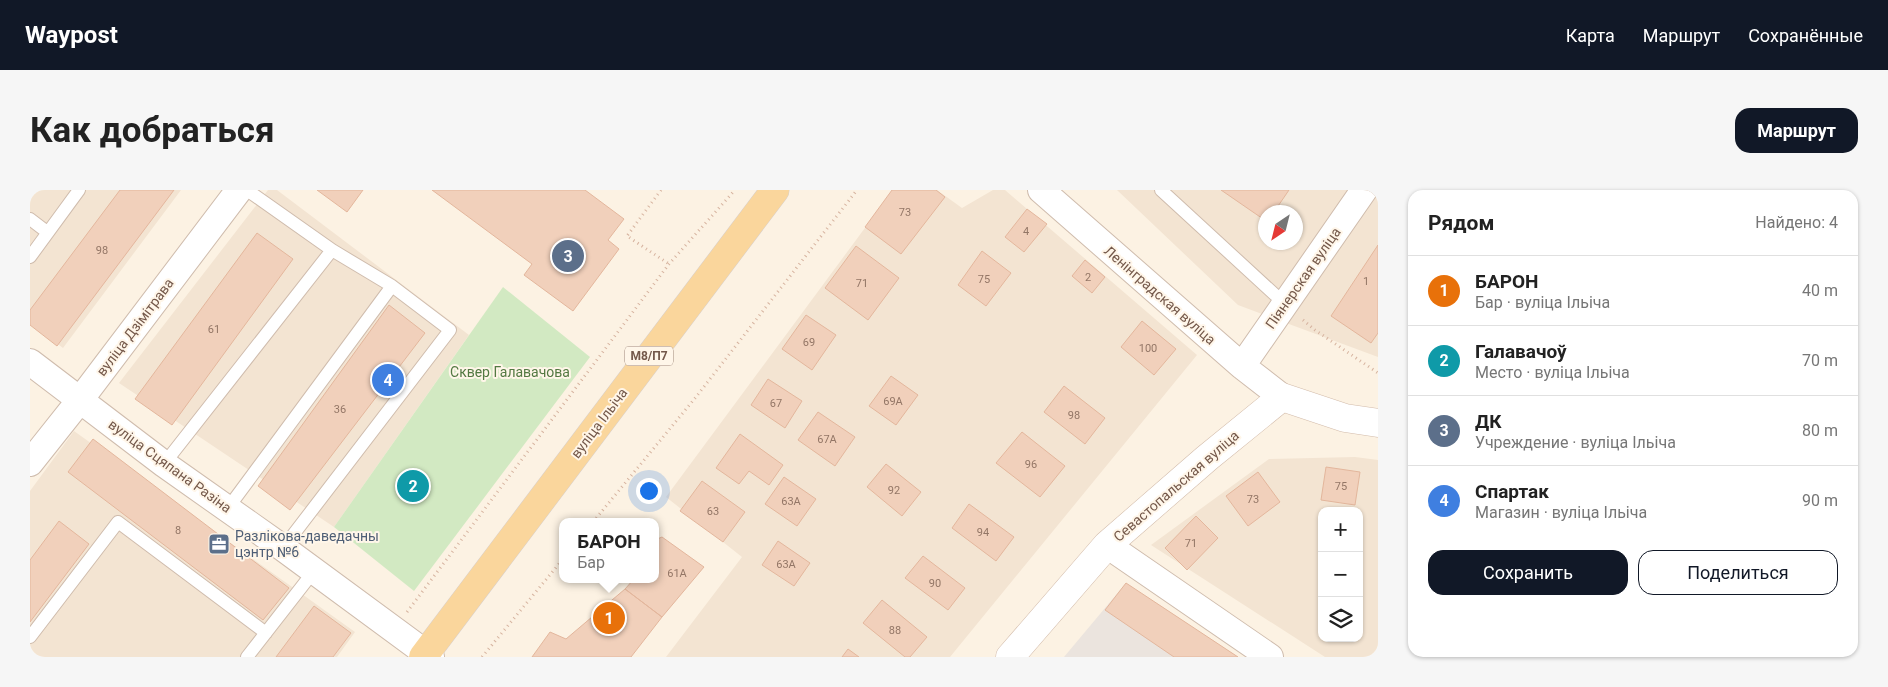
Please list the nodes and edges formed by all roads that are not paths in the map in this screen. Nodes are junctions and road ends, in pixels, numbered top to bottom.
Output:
1 (79, 190) edge
2 (239, 190) edge
3 (247, 190) edge
4 (775, 190) edge
5 (1041, 190) edge
6 (1161, 190) edge
7 (1364, 190) edge
8 (30, 219) edge
9 (47, 232) junction
10 (332, 250) junction
11 (30, 257) edge
12 (392, 286) junction
13 (1285, 304) junction
14 (30, 362) edge
15 (1242, 366) junction
16 (1282, 397) junction
17 (80, 400) junction
18 (1378, 423) edge
19 (30, 463) edge
20 (164, 464) junction
21 (228, 508) junction
22 (1108, 545) junction
23 (283, 548) junction
24 (314, 571) junction
25 (266, 633) junction
26 (30, 637) edge
27 (426, 656) edge
28 (247, 657) edge
29 (1010, 657) edge
30 (1270, 657) edge

1 - 9 lane
2 - 17 street, вуліца Дзімітрава
3 - 10 lane
4 - 27 main road, вуліца Ільіча / М8/П7
5 - 15 street, Ленінградская вуліца
6 - 13 lane
7 - 13 street, Піянерская вуліца
8 - 9 lane
9 - 11 lane
10 - 12 lane
10 - 20 lane
12 - 21 lane
12 - 23 lane
13 - 15 street, Піянерская вуліца
14 - 17 street, вуліца Сцяпана Разіна
15 - 16 street, Ленінградская вуліца
16 - 18 street
16 - 22 street, Севастопальская вуліца
17 - 19 street, вуліца Дзімітрава
17 - 20 street, вуліца Сцяпана Разіна
20 - 21 street, вуліца Сцяпана Разіна
21 - 23 street, вуліца Сцяпана Разіна
22 - 29 street, Севастопальская вуліца
22 - 30 street
23 - 24 street, вуліца Сцяпана Разіна
24 - 25 lane
24 - 27 street, вуліца Сцяпана Разіна
25 - 26 lane
25 - 28 lane

